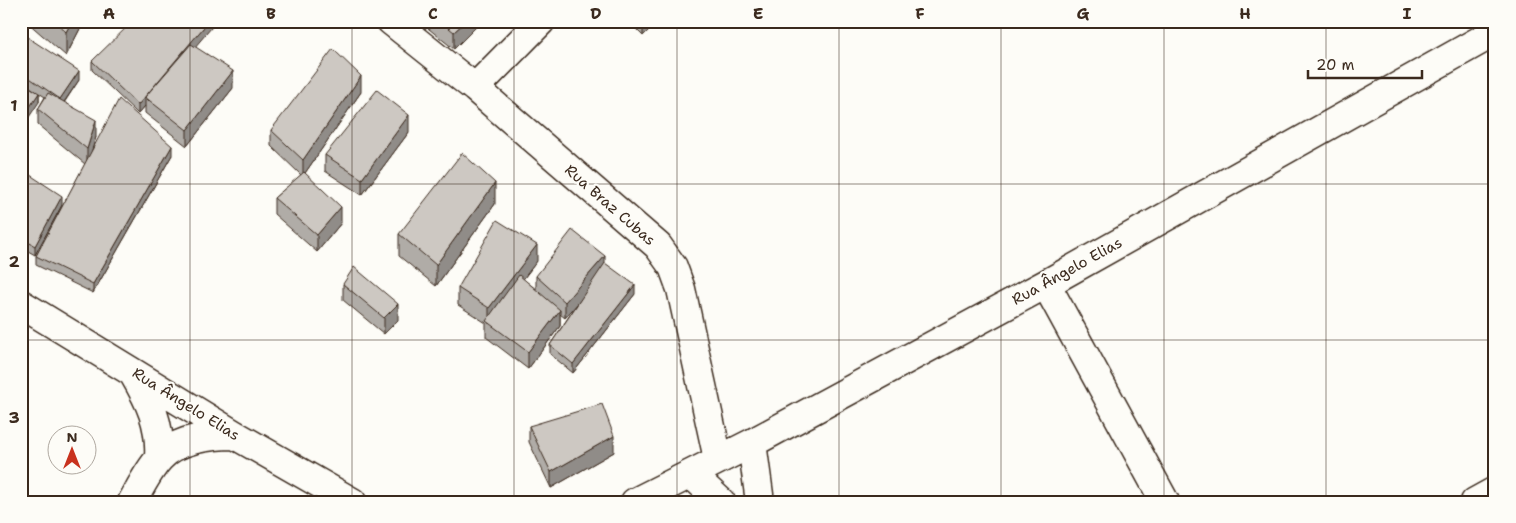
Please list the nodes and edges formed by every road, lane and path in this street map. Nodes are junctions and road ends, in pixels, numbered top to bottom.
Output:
1 (391, 21) edge
2 (541, 21) edge
3 (1495, 32) edge
4 (475, 88) junction
5 (1046, 284) junction
6 (21, 304) edge
7 (132, 371) junction
8 (235, 435) junction
9 (752, 443) junction
10 (160, 458) junction
11 (718, 459) junction
12 (692, 474) junction
13 (1495, 491) edge
14 (132, 502) edge
15 (352, 502) edge
16 (635, 502) edge
17 (721, 502) edge
18 (760, 502) edge
19 (1165, 502) edge
20 (1476, 502) edge

1 - 4 street, Rua Braz Cubas
2 - 4 street
3 - 5 street, Rua Ângelo Elias
4 - 11 street, Rua Braz Cubas
5 - 9 street, Rua Ângelo Elias
5 - 19 street
6 - 7 street, Rua Ângelo Elias
7 - 8 street, Rua Ângelo Elias
7 - 10 street
8 - 10 street
8 - 15 street, Rua Ângelo Elias
9 - 11 street, Rua Ângelo Elias
9 - 18 street
10 - 14 street
11 - 12 street, Rua Ângelo Elias
12 - 16 street, Rua Ângelo Elias
12 - 17 street
13 - 20 street

